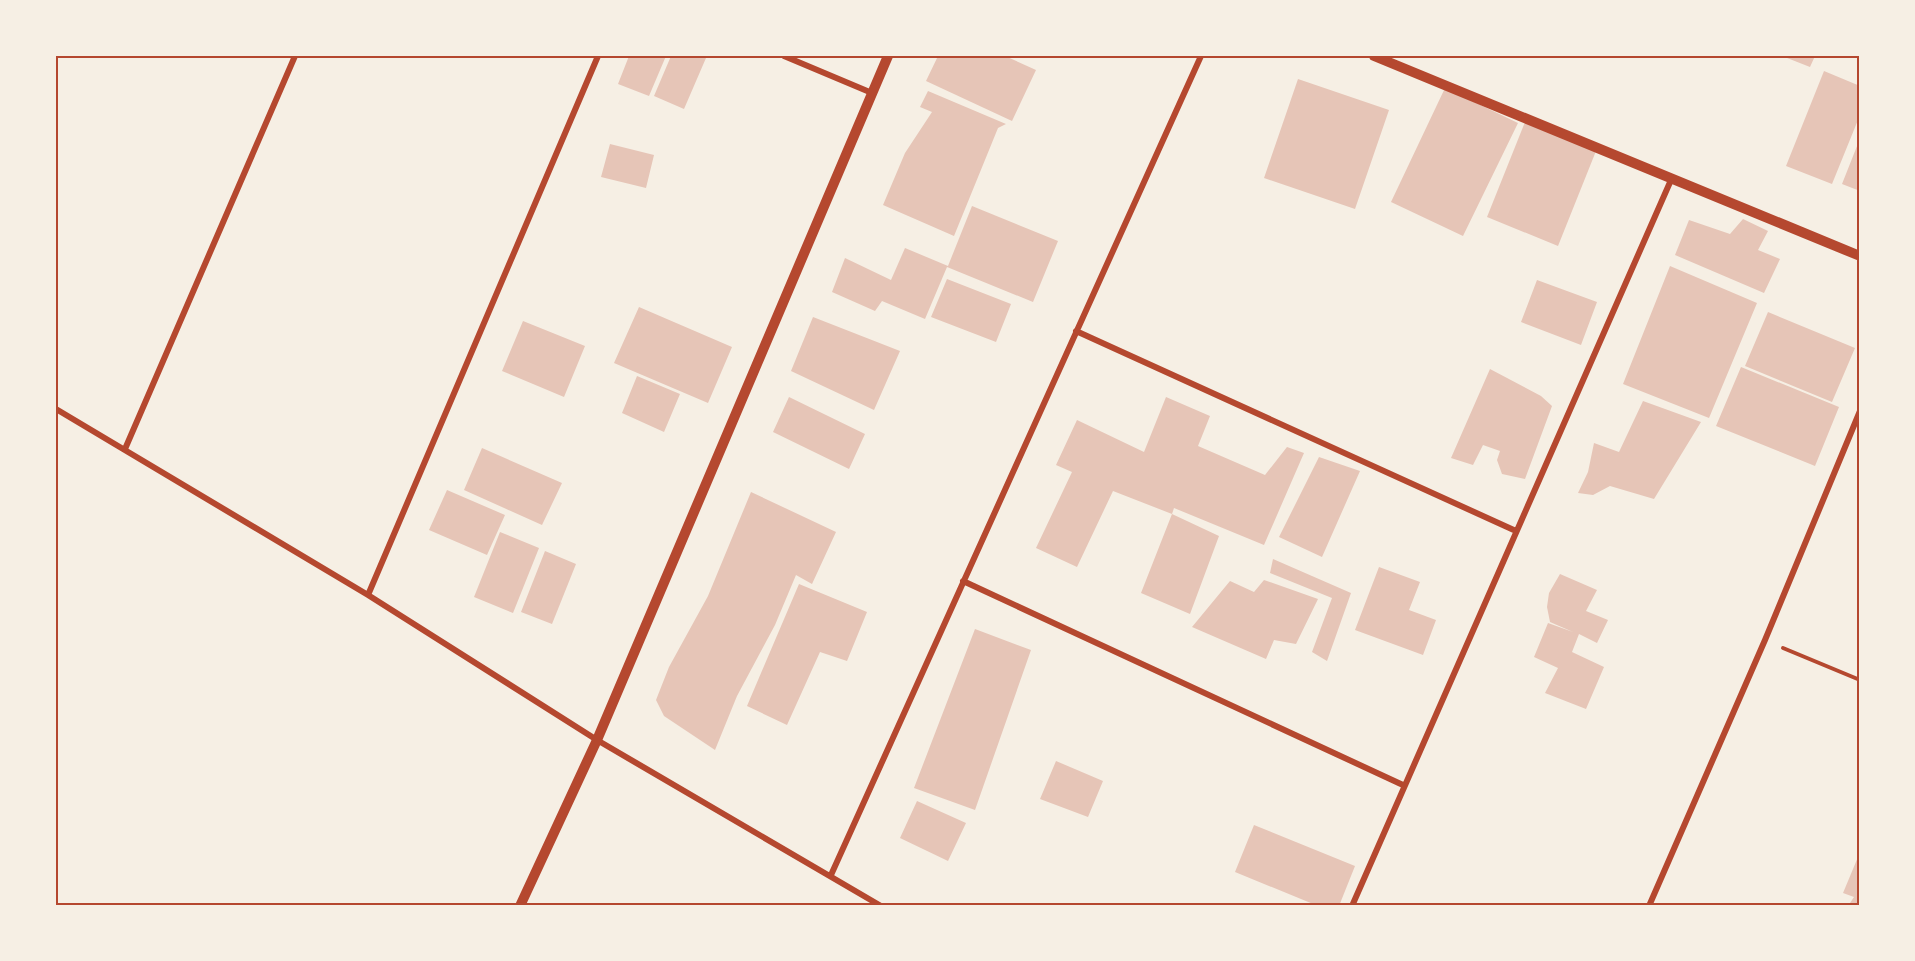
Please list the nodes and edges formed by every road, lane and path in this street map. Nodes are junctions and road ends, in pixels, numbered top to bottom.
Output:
1 (296, 56) edge
2 (597, 56) edge
3 (784, 56) edge
4 (888, 56) edge
5 (1201, 56) edge
6 (1374, 56) edge
7 (872, 93) junction
8 (1671, 180) junction
9 (1860, 256) edge
10 (1076, 331) junction
11 (56, 409) edge
12 (1859, 415) edge
13 (125, 449) junction
14 (1516, 531) junction
15 (963, 581) junction
16 (368, 595) junction
17 (1765, 640) junction
18 (1860, 680) edge
19 (597, 741) junction
20 (1403, 785) junction
21 (831, 875) junction
22 (519, 906) edge
23 (881, 906) edge
24 (1352, 906) edge
25 (1649, 906) edge

1 - 13 street
2 - 16 street
3 - 7 street
4 - 7 street
5 - 10 street
6 - 8 street
7 - 19 street
8 - 9 street
8 - 14 street
10 - 14 street
10 - 15 street
11 - 13 street
12 - 17 street
13 - 16 street
14 - 20 street
15 - 20 street
15 - 21 street
16 - 19 street
17 - 18 path
17 - 25 street
19 - 21 street
19 - 22 street
20 - 24 street
21 - 23 street

